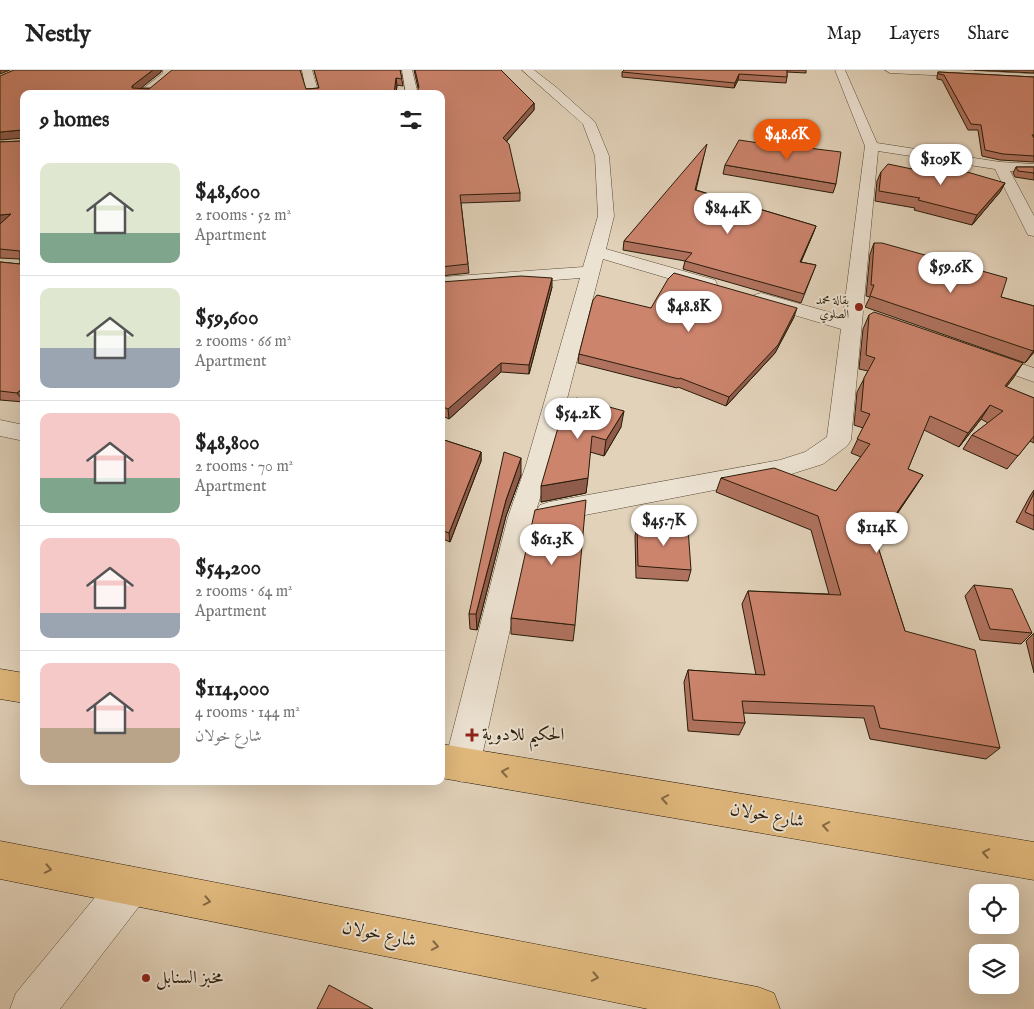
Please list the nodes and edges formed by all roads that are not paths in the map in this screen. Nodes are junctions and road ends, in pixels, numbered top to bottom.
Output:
1 (168, 70) edge
2 (307, 70) edge
3 (407, 70) edge
4 (528, 70) edge
5 (840, 70) edge
6 (890, 70) edge
7 (1034, 77) edge
8 (147, 90) edge
9 (312, 90) edge
10 (411, 90) edge
11 (872, 146) junction
12 (1000, 166) junction
13 (1034, 168) edge
14 (1034, 230) edge
15 (593, 262) junction
16 (445, 282) edge
17 (728, 290) edge
18 (747, 295) edge
19 (858, 318) junction
20 (961, 349) edge
21 (1034, 374) edge
22 (0, 428) edge
23 (20, 432) edge
24 (521, 517) junction
25 (0, 684) edge
26 (20, 687) edge
27 (452, 763) edge
28 (0, 860) edge
29 (1034, 861) edge
30 (130, 886) junction
31 (32, 1009) edge
32 (758, 1009) edge

1 - 8 street
2 - 9 street
3 - 10 street
4 - 15 street
5 - 11 street
6 - 7 street
11 - 12 street
11 - 19 street
12 - 13 street
12 - 14 street
15 - 16 street
15 - 17 street
15 - 24 street
18 - 19 street
19 - 24 street
20 - 21 street
22 - 23 street
24 - 27 street
25 - 26 main road
29 -> 27 main road, شارع خولان
28 -> 30 main road, شارع خولان
30 - 31 street
30 -> 32 main road, شارع خولان

